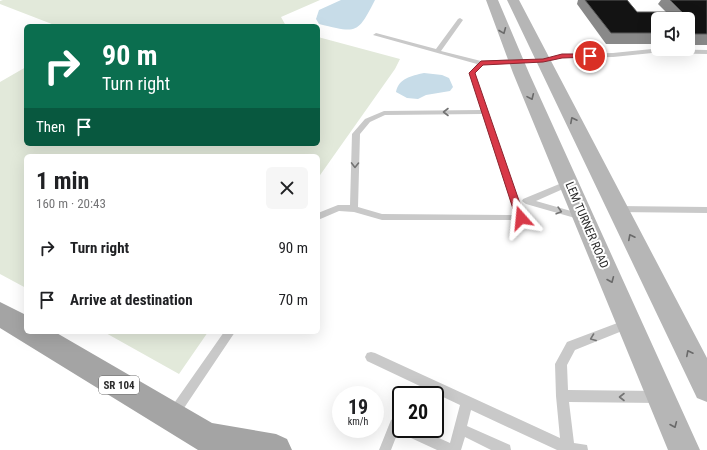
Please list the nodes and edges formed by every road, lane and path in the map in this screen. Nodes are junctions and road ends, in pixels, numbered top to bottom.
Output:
1 (492, 0) edge
2 (513, 0) edge
3 (460, 20) dead end
4 (376, 35) dead end
5 (437, 52) junction
6 (707, 52) edge
7 (516, 61) junction
8 (543, 61) junction
9 (481, 63) junction
10 (485, 112) junction
11 (569, 183) junction
12 (515, 200) junction
13 (526, 200) junction
14 (354, 209) junction
15 (617, 209) junction
16 (707, 210) edge
17 (320, 216) edge
18 (584, 218) junction
19 (0, 314) edge
20 (630, 324) junction
21 (24, 328) edge
22 (34, 334) edge
23 (229, 334) edge
24 (371, 357) dead end
25 (707, 388) edge
26 (562, 396) junction
27 (661, 397) junction
28 (467, 402) junction
29 (172, 416) junction
30 (460, 429) junction
31 (392, 432) edge
32 (425, 438) edge
33 (213, 444) edge
34 (568, 449) edge
35 (276, 450) edge
36 (385, 450) edge
37 (452, 450) edge
38 (455, 450) edge
39 (505, 450) edge
40 (582, 450) edge
41 (684, 450) edge

1 -> 7 main road, LEM TURNER ROAD
2 - 8 main road
3 - 5 lane
4 - 5 lane
5 - 9 lane
6 - 8 lane
7 - 8 main road
7 - 9 lane
7 -> 11 main road, LEM TURNER ROAD
15 -> 8 main road
9 - 10 lane
10 - 12 lane
10 -> 14 lane
11 - 13 lane
11 - 18 main road, LEM TURNER ROAD
12 - 13 lane
12 - 14 lane
13 -> 18 lane
14 - 17 lane
15 - 16 lane
25 -> 15 main road
18 -> 20 main road, LEM TURNER ROAD
19 - 21 main road
20 -> 26 lane
20 - 27 main road, LEM TURNER ROAD
22 - 29 main road, SR 104
23 - 29 lane
24 - 28 lane
27 -> 26 lane
26 - 34 lane
27 -> 41 main road, LEM TURNER ROAD
28 - 30 lane
28 - 34 lane
29 - 33 main road, SR 104
30 - 38 lane
30 - 39 lane
31 - 36 lane
32 - 37 lane
33 - 35 main road, SR 104
34 - 40 lane

